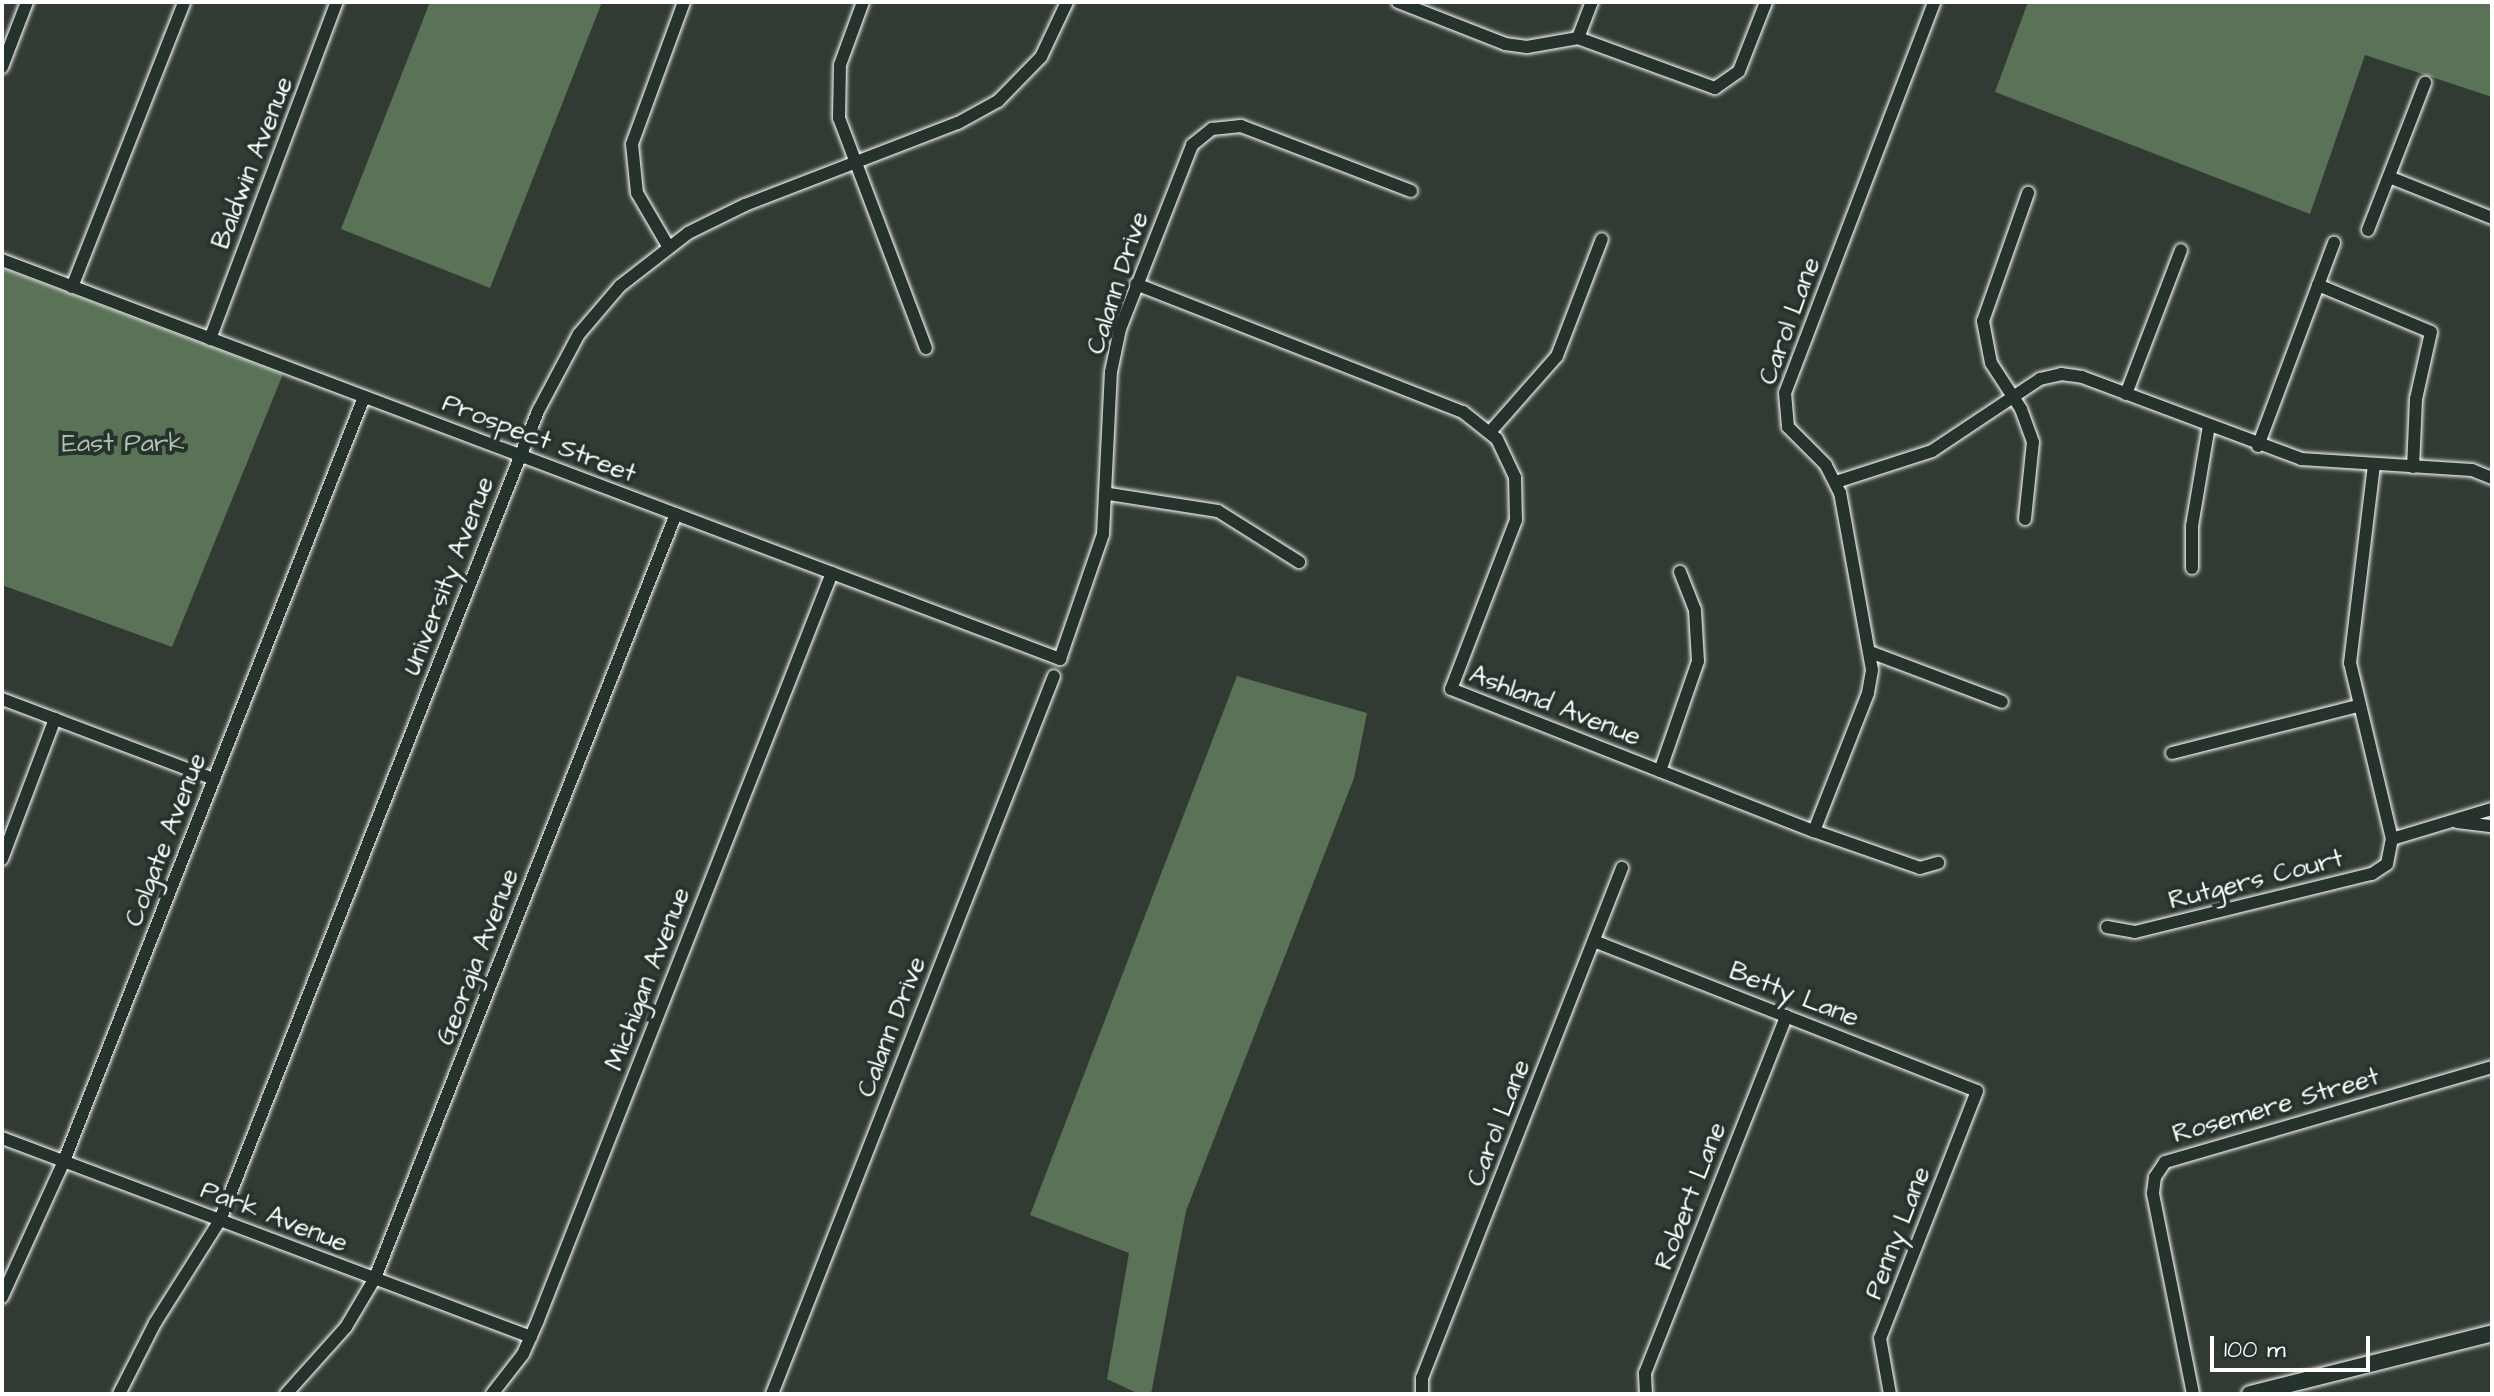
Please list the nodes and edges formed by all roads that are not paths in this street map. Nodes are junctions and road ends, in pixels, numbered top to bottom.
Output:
1 (27, 2) edge
2 (184, 2) edge
3 (337, 2) edge
4 (684, 2) edge
5 (863, 2) edge
6 (1067, 2) edge
7 (1398, 2) edge
8 (1592, 2) edge
9 (1766, 2) edge
10 (1934, 2) edge
11 (1428, 8) edge
12 (1578, 38) junction
13 (2, 67) edge
14 (2425, 83) dead end
15 (853, 164) junction
16 (2389, 177) junction
17 (1411, 191) dead end
18 (2028, 193) dead end
19 (2492, 218) edge
20 (2368, 230) dead end
21 (1602, 239) dead end
22 (2334, 243) dead end
23 (668, 246) junction
24 (2181, 250) dead end
25 (2, 260) edge
26 (1136, 284) junction
27 (2318, 285) junction
28 (72, 287) junction
29 (210, 339) junction
30 (926, 348) dead end
31 (2126, 394) junction
32 (364, 397) junction
33 (2014, 398) junction
34 (2209, 426) junction
35 (1490, 432) junction
36 (2258, 446) junction
37 (520, 455) junction
38 (2374, 465) junction
39 (2413, 467) junction
40 (2490, 473) edge
41 (1836, 482) junction
42 (1109, 494) junction
43 (676, 514) junction
44 (2025, 519) dead end
45 (1299, 562) dead end
46 (2192, 568) dead end
47 (1680, 572) dead end
48 (832, 573) junction
49 (1870, 652) junction
50 (1060, 659) joint
51 (1054, 676) dead end
52 (2, 699) edge
53 (2002, 702) dead end
54 (2358, 706) junction
55 (55, 719) junction
56 (2172, 753) dead end
57 (1660, 771) junction
58 (214, 779) junction
59 (2492, 809) edge
60 (2457, 822) junction
61 (2492, 826) edge
62 (1814, 831) junction
63 (2392, 839) junction
64 (2, 859) edge
65 (1938, 863) dead end
66 (1622, 868) dead end
67 (2107, 927) dead end
68 (1594, 941) junction
69 (1786, 1016) junction
70 (2492, 1067) edge
71 (1977, 1091) joint
72 (2, 1138) edge
73 (64, 1161) junction
74 (220, 1220) junction
75 (375, 1278) junction
76 (2, 1297) edge
77 (2492, 1333) edge
78 (531, 1337) junction
79 (119, 1394) edge
80 (286, 1394) edge
81 (492, 1394) edge
82 (772, 1394) edge
83 (1422, 1394) edge
84 (1646, 1394) edge
85 (1890, 1394) edge
86 (2193, 1394) edge
87 (2250, 1394) edge

1 - 13 street
2 - 28 street
3 - 29 street, Baldwin Avenue
4 - 23 street
5 - 15 street
6 - 15 street, University Avenue
7 - 11 street
8 - 12 street
9 - 12 street
10 - 41 street, Carol Lane
11 - 12 street
14 - 16 street
15 - 23 street, University Avenue
15 - 30 street
16 - 19 street
16 - 20 street
17 - 26 street, Calann Drive
18 - 33 street
21 - 35 street
22 - 27 street
23 - 37 street, University Avenue
24 - 31 street
25 - 28 street, Prospect Street
26 - 35 street, Ashland Avenue
26 - 42 street, Calann Drive
27 - 36 street
27 - 39 street
28 - 29 street, Prospect Street
29 - 32 street, Prospect Street
31 - 33 street
31 - 34 street
32 - 37 street, Prospect Street
32 - 58 street, Colgate Avenue
33 - 41 street
33 - 44 street
34 - 36 street
34 - 46 street
35 - 57 street, Ashland Avenue
36 - 38 street
37 - 43 street, Prospect Street
37 - 74 street, University Avenue
38 - 39 street
38 - 54 street
39 - 40 street
41 - 49 street, Carol Lane
42 - 45 street
42 - 50 street, Calann Drive
43 - 48 street, Prospect Street
43 - 75 street, Georgia Avenue
47 - 57 street
48 - 50 street, Prospect Street
48 - 78 street, Michigan Avenue
49 - 53 street
49 - 62 street, Carol Lane
51 - 82 street, Calann Drive
52 - 55 street
54 - 56 street
54 - 63 street
55 - 58 street
55 - 64 street
57 - 62 street, Ashland Avenue
58 - 73 street, Colgate Avenue
59 - 60 street
60 - 61 street
60 - 63 street
62 - 65 street, Ashland Avenue
63 - 67 street, Rutgers Court
66 - 68 street, Carol Lane
68 - 69 street, Betty Lane
68 - 83 street, Carol Lane
69 - 71 street, Betty Lane
69 - 84 street, Robert Lane
70 - 86 street, Rosemere Street
71 - 85 street, Penny Lane
72 - 73 street, Park Avenue
73 - 74 street, Park Avenue
73 - 76 street, Colgate Avenue
74 - 75 street, Park Avenue
74 - 79 street, University Avenue
75 - 78 street, Park Avenue
75 - 80 street, Georgia Avenue
77 - 87 street
78 - 81 street, Michigan Avenue

